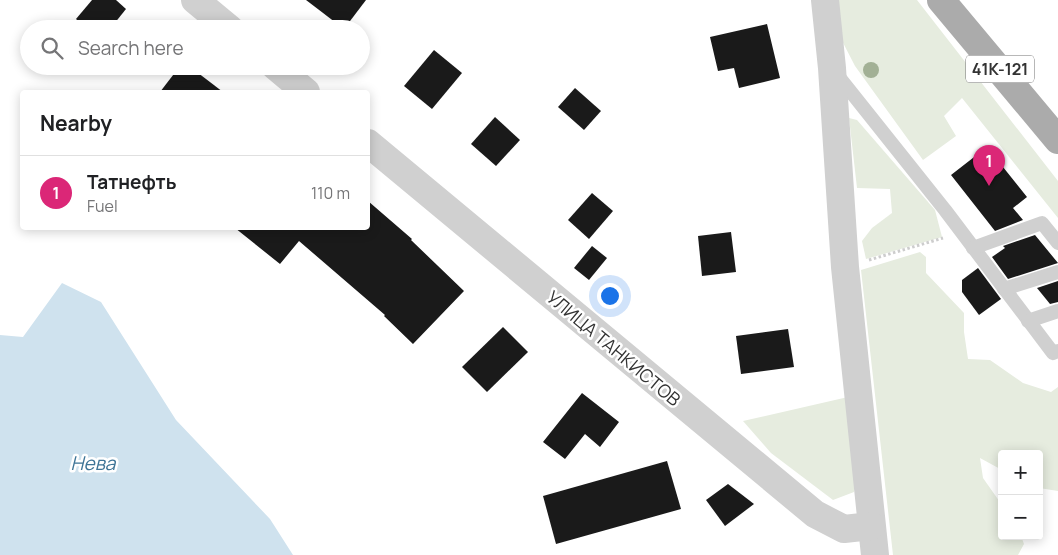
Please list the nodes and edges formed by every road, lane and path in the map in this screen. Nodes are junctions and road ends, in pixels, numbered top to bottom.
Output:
1 (195, 0) edge
2 (825, 0) edge
3 (943, 1) edge
4 (219, 20) edge
5 (832, 68) junction
6 (286, 75) edge
7 (304, 90) edge
8 (1058, 140) edge
9 (370, 145) edge
10 (962, 233) junction
11 (1058, 243) edge
12 (974, 248) junction
13 (845, 267) junction
14 (1058, 272) edge
15 (1004, 289) junction
16 (1058, 311) edge
17 (1028, 321) junction
18 (1058, 351) edge
19 (871, 526) junction
20 (875, 555) edge

1 - 4 street
2 - 5 street
3 - 8 main road, 41К-121
5 - 10 lane
5 - 13 street
6 - 7 street
9 - 19 street, УЛИЦА ТАНКИСТОВ
10 - 12 lane
10 - 13 path
11 - 12 lane
12 - 15 lane
13 - 19 street
14 - 15 lane
15 - 17 lane
16 - 17 lane
17 - 18 lane
19 - 20 street

